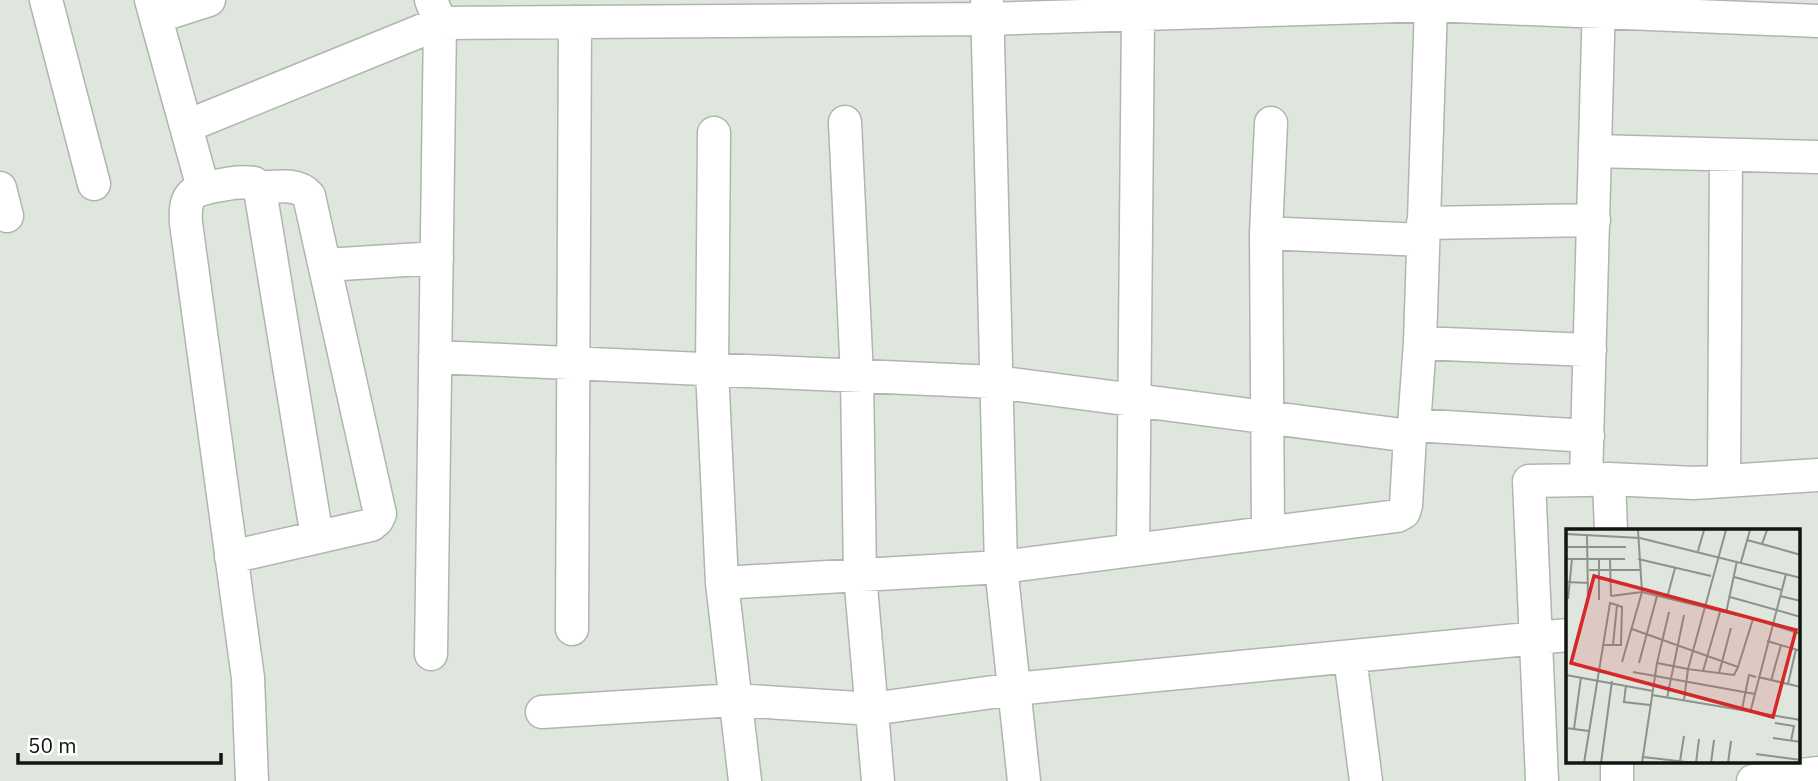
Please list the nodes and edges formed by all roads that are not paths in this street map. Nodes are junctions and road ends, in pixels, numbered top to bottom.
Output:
1 (46, 0) edge
2 (209, 0) edge
3 (1431, 5) junction
4 (1194, 6) edge
5 (1599, 6) edge
6 (153, 8) edge
7 (988, 9) edge
8 (435, 11) edge
9 (666, 11) edge
10 (1138, 14) junction
11 (1818, 21) edge
12 (575, 22) junction
13 (845, 122) dead end
14 (1270, 123) dead end
15 (187, 126) junction
16 (715, 133) dead end
17 (1595, 151) junction
18 (1726, 155) junction
19 (1818, 157) edge
20 (94, 184) dead end
21 (202, 188) junction
22 (258, 188) junction
23 (1594, 220) junction
24 (1423, 232) junction
25 (1266, 233) junction
26 (437, 258) junction
27 (325, 265) junction
28 (1420, 343) junction
29 (1590, 350) junction
30 (435, 357) junction
31 (573, 363) junction
32 (712, 370) junction
33 (857, 376) junction
34 (996, 383) junction
35 (1135, 401) junction
36 (1267, 416) junction
37 (1412, 430) junction
38 (1588, 436) junction
39 (1818, 475) edge
40 (1598, 480) junction
41 (1724, 481) junction
42 (1610, 529) edge
43 (1268, 532) junction
44 (317, 537) junction
45 (1133, 550) junction
46 (231, 556) junction
47 (1000, 567) junction
48 (860, 575) junction
49 (722, 583) junction
50 (572, 629) dead end
51 (1566, 635) edge
52 (1534, 639) junction
53 (431, 654) dead end
54 (1350, 657) junction
55 (1014, 689) junction
56 (735, 700) junction
57 (872, 709) junction
58 (542, 712) dead end
59 (1818, 773) edge
60 (252, 781) edge
61 (745, 781) edge
62 (878, 781) edge
63 (1024, 781) edge
64 (1366, 781) edge
65 (1536, 781) edge
66 (1542, 781) edge
67 (1753, 781) edge

1 - 20 street
2 - 6 street
3 - 4 street
3 - 5 street
3 - 24 street
4 - 10 street
5 - 11 street
5 - 17 street
6 - 15 street
7 - 9 street
7 - 10 street
7 - 34 street
8 - 12 street
8 - 15 street
8 - 26 street
9 - 12 street
10 - 35 street
12 - 31 street
13 - 33 street
14 - 25 street
15 - 21 street
16 - 32 street
17 - 18 street
17 - 23 street
18 - 19 street
18 - 41 street
21 - 22 street
21 - 46 street
22 - 27 street
22 - 44 street
23 - 24 street
23 - 29 street
24 - 25 street
24 - 28 street
25 - 36 street
26 - 27 street
26 - 30 street
27 - 44 street
28 - 29 street
28 - 37 street
29 - 38 street
30 - 31 street
30 - 53 street
31 - 32 street
31 - 50 street
32 - 33 street
32 - 49 street
33 - 34 street
33 - 48 street
34 - 35 street
34 - 47 street
35 - 36 street
35 - 45 street
36 - 37 street
36 - 43 street
37 - 38 street
37 - 43 street
38 - 40 street
39 - 41 street
40 - 41 street
40 - 42 street
40 - 52 street
43 - 45 street
44 - 46 street
45 - 47 street
46 - 60 street
47 - 48 street
47 - 55 street
48 - 49 street
48 - 57 street
49 - 56 street
51 - 52 street
52 - 54 street
52 - 66 street
54 - 55 street
54 - 64 street
55 - 57 street
55 - 63 street
56 - 57 street
56 - 58 street
56 - 61 street
57 - 62 street
59 - 67 street
65 - 66 street

